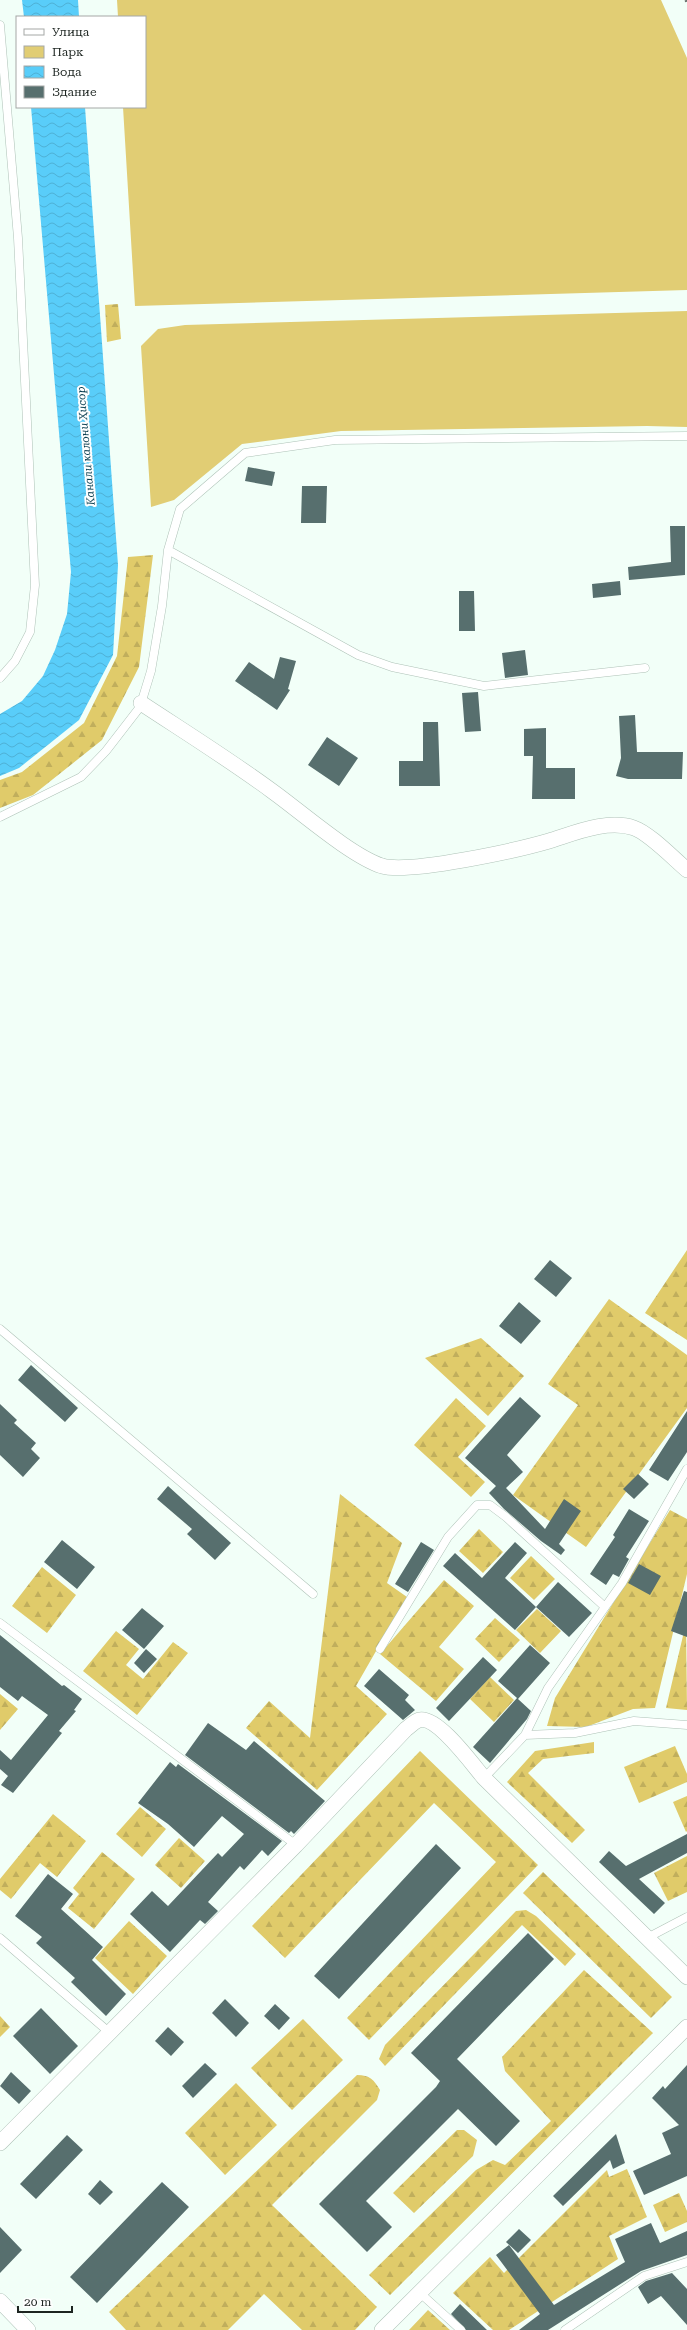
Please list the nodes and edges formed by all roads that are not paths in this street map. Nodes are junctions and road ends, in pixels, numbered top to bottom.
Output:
1 (0, 25) edge
2 (687, 436) edge
3 (168, 550) junction
4 (645, 668) dead end
5 (0, 678) edge
6 (141, 703) junction
7 (0, 817) edge
8 (687, 870) edge
9 (0, 1329) edge
10 (687, 1469) edge
11 (313, 1594) dead end
12 (605, 1607) junction
13 (0, 1623) edge
14 (380, 1649) dead end
15 (687, 1725) edge
16 (525, 1735) junction
17 (484, 1778) junction
18 (296, 1845) junction
19 (687, 1917) edge
20 (0, 1938) edge
21 (647, 1938) junction
22 (687, 1977) edge
23 (687, 2027) edge
24 (110, 2033) junction
25 (0, 2143) edge
26 (687, 2262) edge
27 (420, 2293) junction
28 (0, 2301) edge
29 (28, 2330) edge
30 (382, 2330) edge
31 (461, 2330) edge
32 (566, 2330) edge

1 - 5 lane
2 - 3 lane
3 - 4 lane
3 - 6 lane
6 - 7 lane
6 - 8 street
9 - 11 lane
10 - 12 lane
12 - 14 lane
12 - 16 lane
13 - 18 lane
15 - 16 lane
16 - 17 lane
17 - 18 street
17 - 21 street
18 - 24 street
19 - 21 lane
20 - 24 lane
21 - 22 street
23 - 27 street
24 - 25 street
26 - 32 lane
27 - 30 street
27 - 31 lane
28 - 29 street

